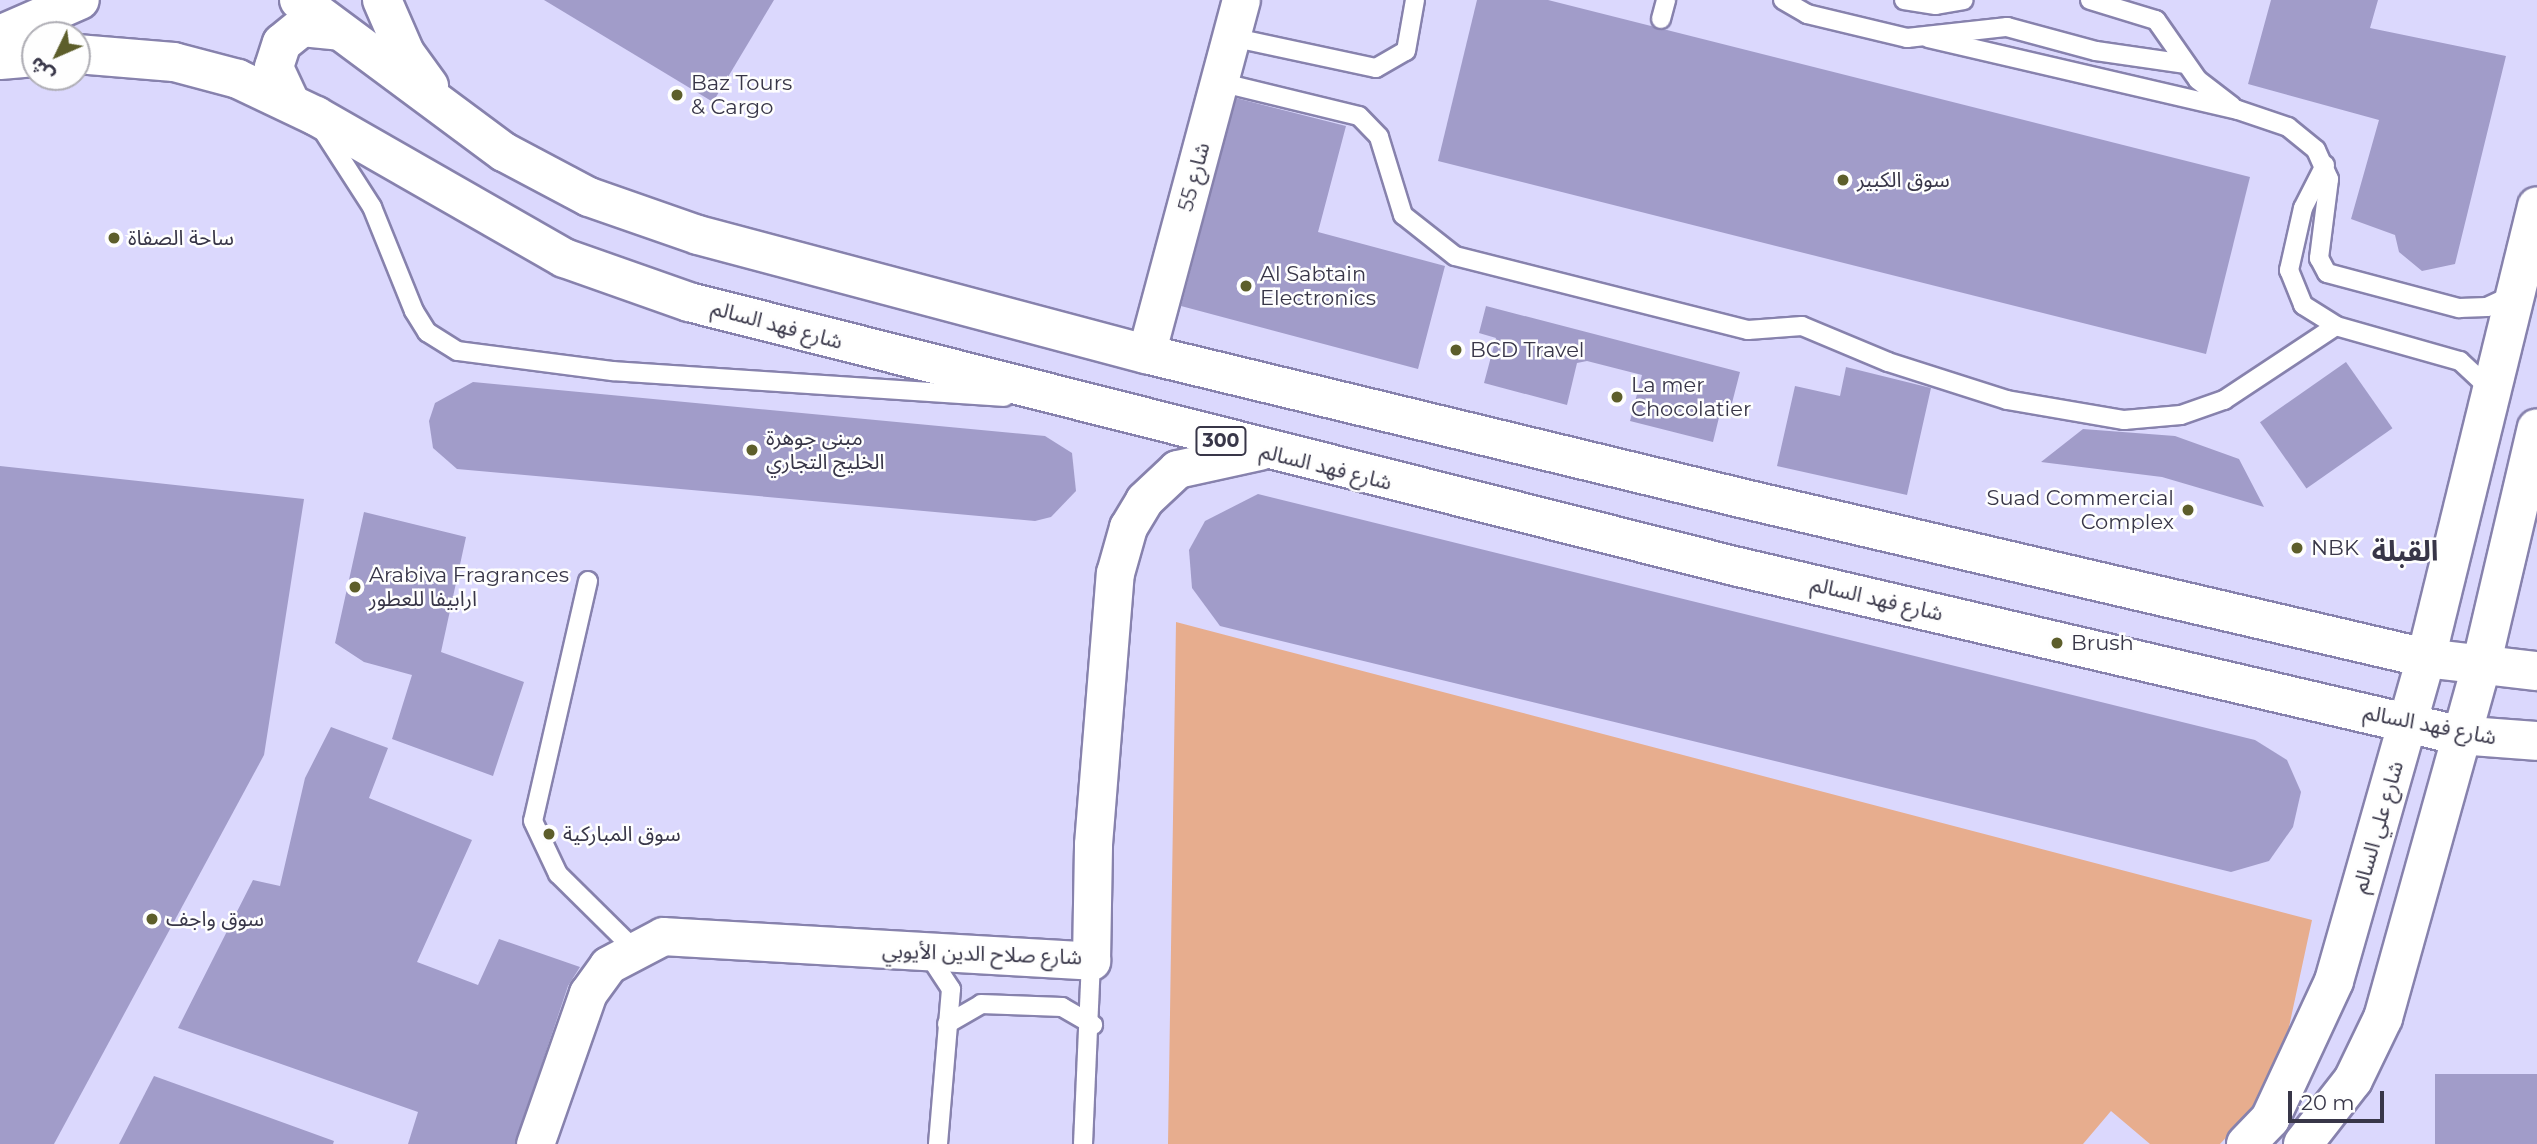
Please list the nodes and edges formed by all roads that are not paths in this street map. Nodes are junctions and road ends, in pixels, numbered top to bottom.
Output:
1 (80, 0) edge
2 (299, 0) edge
3 (382, 0) edge
4 (1241, 0) edge
5 (1415, 0) edge
6 (1665, 0) edge
7 (1783, 0) edge
8 (1904, 0) edge
9 (1964, 0) edge
10 (2090, 0) edge
11 (1661, 19) dead end
12 (340, 31) junction
13 (0, 35) edge
14 (1231, 37) junction
15 (1928, 38) junction
16 (91, 55) edge
17 (21, 58) edge
18 (0, 60) edge
19 (2186, 64) junction
20 (1219, 82) junction
21 (298, 106) junction
22 (2238, 110) junction
23 (457, 120) junction
24 (2325, 165) junction
25 (2537, 206) edge
26 (2518, 292) junction
27 (2336, 326) junction
28 (1146, 354) junction
29 (2493, 394) junction
30 (1070, 402) junction
31 (2537, 428) edge
32 (1259, 451) junction
33 (588, 581) dead end
34 (2426, 658) junction
35 (2481, 666) junction
36 (2537, 671) edge
37 (2406, 723) junction
38 (2458, 735) junction
39 (2537, 741) edge
40 (633, 948) junction
41 (928, 954) junction
42 (1091, 961) junction
43 (947, 1024) junction
44 (1093, 1025) junction
45 (534, 1144) edge
46 (938, 1144) edge
47 (1083, 1144) edge
48 (2246, 1144) edge
49 (2303, 1144) edge

1 - 13 main road
2 - 12 main road
3 - 23 main road
4 - 14 street, شارع 55
5 - 14 lane
6 - 11 lane
7 - 15 lane
8 - 9 lane
10 - 19 lane
12 - 21 main road
12 - 23 main road
14 - 20 street, شارع 55
15 - 19 lane
15 - 22 lane
16 - 21 main road, شارع فهد السالم / 300
17 - 18 main road
19 - 22 lane
20 - 27 lane
20 - 28 street, شارع 55
21 - 30 main road, شارع فهد السالم / 300
21 - 30 lane
22 - 24 lane
23 - 28 main road
24 - 26 lane
24 - 27 lane
25 - 26 main road, شارع علي السالم
26 - 29 main road, شارع علي السالم
27 - 29 lane
28 - 34 main road
29 - 34 main road, شارع علي السالم
30 - 32 main road, شارع فهد السالم / 300
31 - 35 main road
32 - 37 main road, شارع فهد السالم / 300
32 - 42 street, شارع صلاح الدين الأيوبي
33 - 40 lane
34 - 35 main road
34 - 37 main road, شارع علي السالم
35 - 36 main road
35 - 38 main road
37 - 38 main road, شارع فهد السالم / 300
37 - 48 main road, شارع علي السالم
38 - 39 main road, شارع فهد السالم / 300
38 - 49 main road
40 - 41 street, شارع صلاح الدين الأيوبي
40 - 45 street, شارع صلاح الدين الأيوبي
41 - 42 street, شارع صلاح الدين الأيوبي
41 - 43 lane
42 - 44 lane
43 - 44 lane
43 - 46 lane
44 - 47 lane

